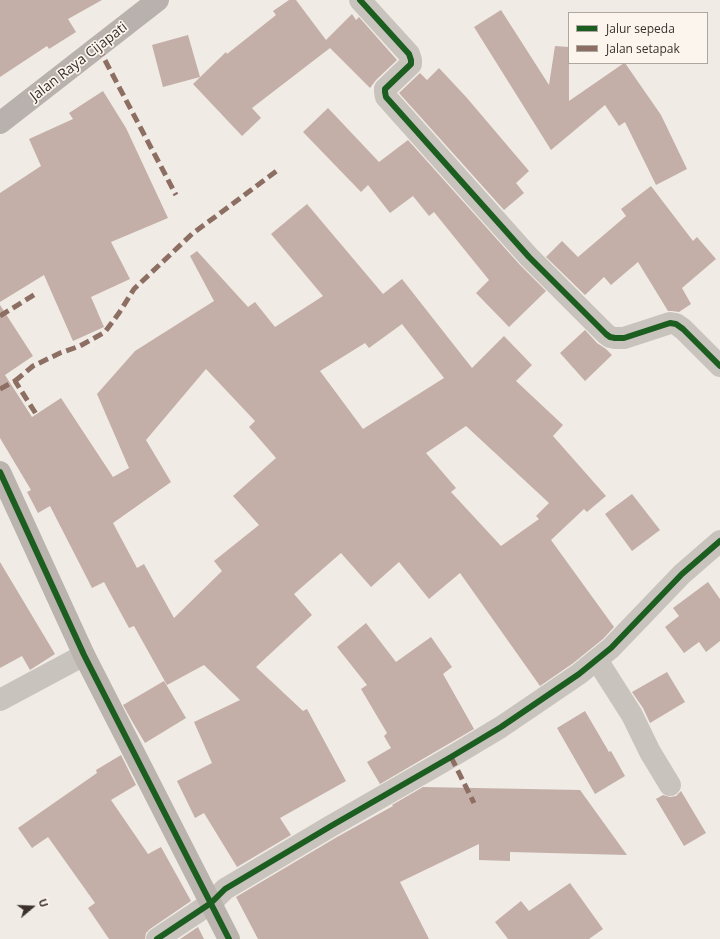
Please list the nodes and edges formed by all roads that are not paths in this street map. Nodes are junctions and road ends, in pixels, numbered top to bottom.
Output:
1 (158, 0) edge
2 (360, 0) edge
3 (0, 123) edge
4 (720, 366) edge
5 (0, 472) edge
6 (720, 541) edge
7 (84, 655) junction
8 (597, 660) junction
9 (0, 700) edge
10 (670, 785) dead end
11 (211, 903) junction
12 (157, 939) edge
13 (230, 939) edge

1 - 3 main road, Jalan Raya Cijapati
2 - 4 street
5 - 7 street
6 - 8 street
7 - 9 street
7 - 11 street
8 - 10 street
8 - 11 street
11 - 12 street
11 - 13 street

